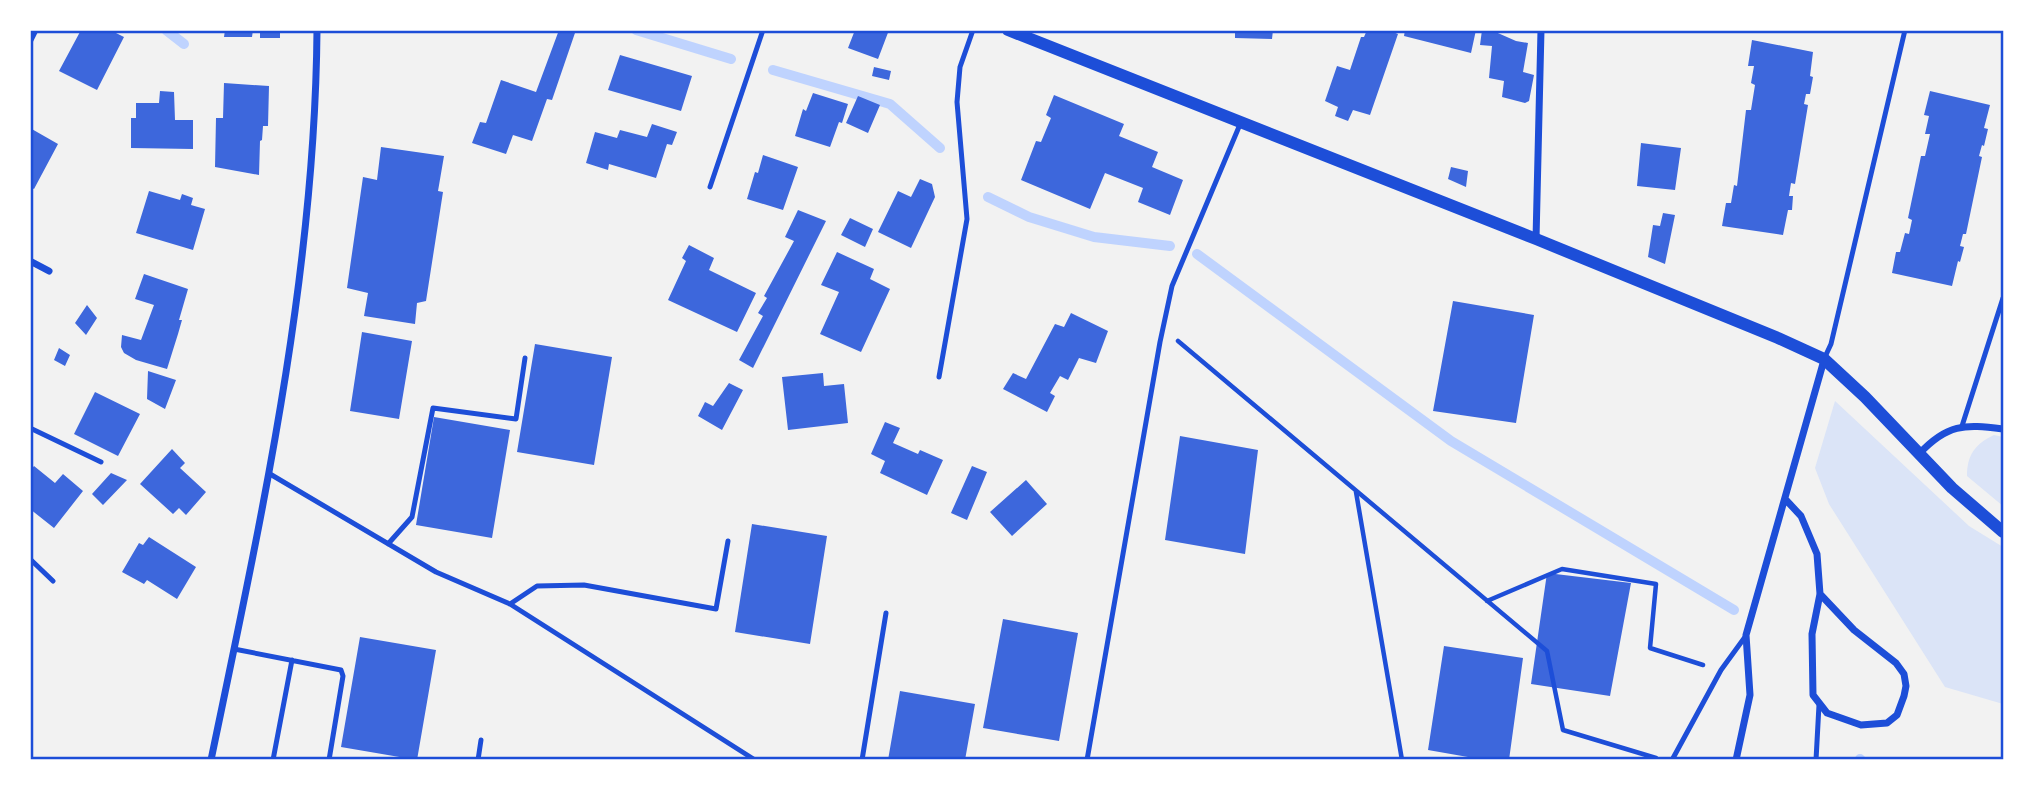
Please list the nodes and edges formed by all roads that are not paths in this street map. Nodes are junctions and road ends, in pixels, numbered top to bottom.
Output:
1 (35, 30) edge
2 (317, 30) edge
3 (763, 30) edge
4 (973, 30) edge
5 (1008, 30) edge
6 (1541, 30) edge
7 (1905, 30) edge
8 (30, 40) edge
9 (1241, 122) junction
10 (710, 187) dead end
11 (1536, 239) junction
12 (30, 261) edge
13 (49, 271) dead end
14 (2003, 298) edge
15 (525, 358) dead end
16 (1824, 359) junction
17 (939, 377) dead end
18 (1962, 426) junction
19 (30, 428) edge
20 (2003, 429) edge
21 (1919, 454) junction
22 (100, 462) dead end
23 (270, 474) junction
24 (1786, 500) junction
25 (2003, 532) edge
26 (729, 541) dead end
27 (388, 544) junction
28 (30, 559) edge
29 (53, 581) dead end
30 (1820, 594) junction
31 (510, 604) junction
32 (886, 613) dead end
33 (1746, 635) junction
34 (234, 649) junction
35 (292, 660) junction
36 (1819, 705) junction
37 (481, 740) dead end
38 (211, 760) edge
39 (273, 760) edge
40 (281, 760) edge
41 (329, 760) edge
42 (478, 760) edge
43 (755, 760) edge
44 (862, 760) edge
45 (1087, 760) edge
46 (1672, 760) edge
47 (1736, 760) edge
48 (1816, 760) edge

1 - 8 street
2 - 23 street
3 - 10 lane
4 - 17 lane
5 - 9 street
6 - 11 street
7 - 16 lane
9 - 11 street
9 - 45 lane
11 - 16 street
12 - 13 street
14 - 18 lane
15 - 27 lane
16 - 21 street
16 - 24 street
18 - 20 street
18 - 21 street
19 - 22 lane
21 - 25 street
23 - 27 lane
23 - 34 street
24 - 30 street
24 - 33 street
26 - 31 lane
27 - 31 lane
28 - 29 lane
30 - 36 street
30 - 36 street
31 - 43 lane
32 - 44 lane
33 - 46 lane
33 - 47 street
34 - 35 lane
34 - 38 street
35 - 39 lane
35 - 41 lane
36 - 48 lane
37 - 42 lane
39 - 40 lane

